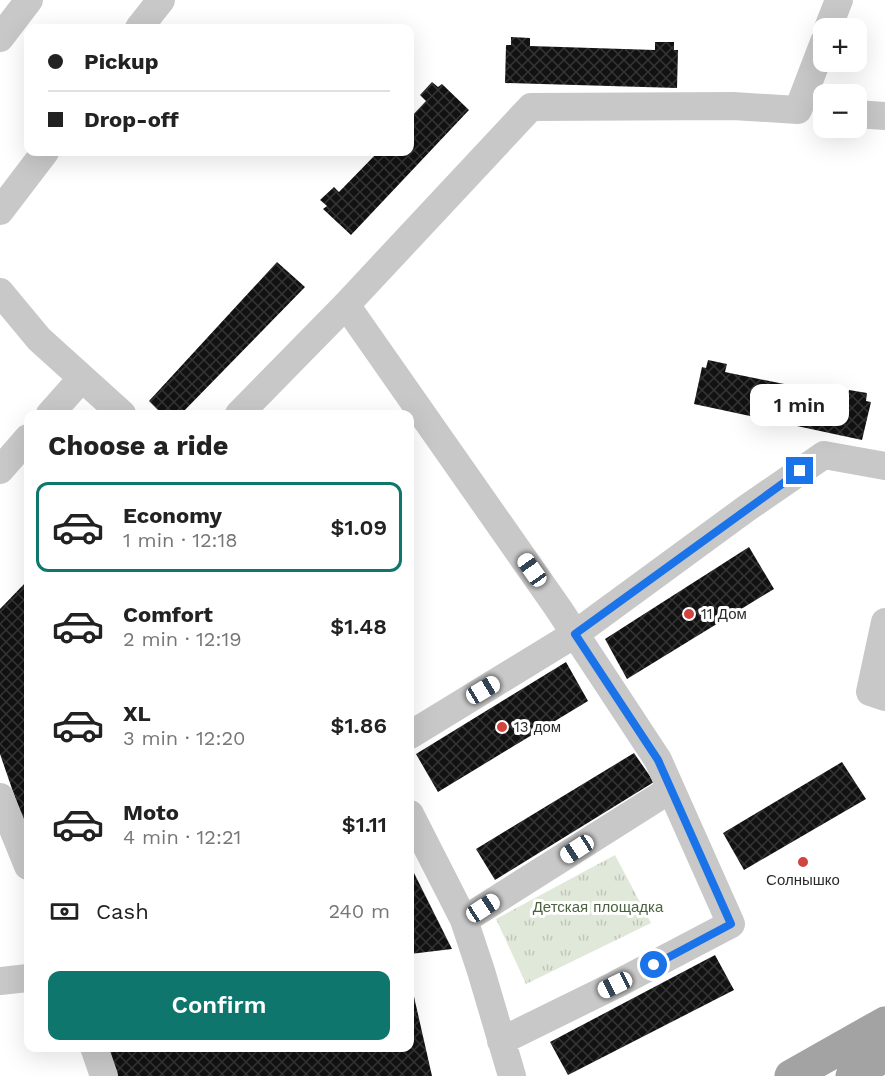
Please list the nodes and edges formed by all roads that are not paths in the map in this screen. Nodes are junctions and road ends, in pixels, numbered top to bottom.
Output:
1 (29, 0) edge
2 (161, 0) edge
3 (839, 0) edge
4 (832, 18) edge
5 (142, 24) edge
6 (0, 38) edge
7 (818, 72) edge
8 (811, 111) edge
9 (867, 115) edge
10 (885, 116) edge
11 (42, 156) edge
12 (0, 211) edge
13 (0, 292) edge
14 (346, 305) junction
15 (82, 378) junction
16 (54, 410) edge
17 (118, 410) edge
18 (243, 410) edge
19 (24, 443) edge
20 (885, 466) edge
21 (0, 470) edge
22 (885, 622) edge
23 (575, 634) junction
24 (885, 697) edge
25 (414, 733) edge
26 (671, 789) junction
27 (0, 797) edge
28 (414, 822) edge
29 (24, 856) edge
30 (464, 920) junction
31 (24, 978) edge
32 (0, 981) edge
33 (885, 1023) edge
34 (501, 1041) junction
35 (96, 1052) edge
36 (885, 1055) edge
37 (104, 1076) edge
38 (512, 1076) edge
39 (791, 1076) edge
40 (852, 1076) edge

1 - 6 street
2 - 5 street
3 - 4 street
7 - 8 street
8 - 14 street
9 - 10 street
11 - 12 street
13 - 15 street
14 - 18 street
14 - 23 street
15 - 16 street
15 - 17 street
19 - 21 street
20 - 23 street
22 - 24 street
23 - 25 street
23 - 26 street
26 - 30 street
26 - 34 street
27 - 29 street
28 - 30 street
30 - 34 street
31 - 32 street
33 - 39 main road
34 - 38 street
35 - 37 street
36 - 40 main road

